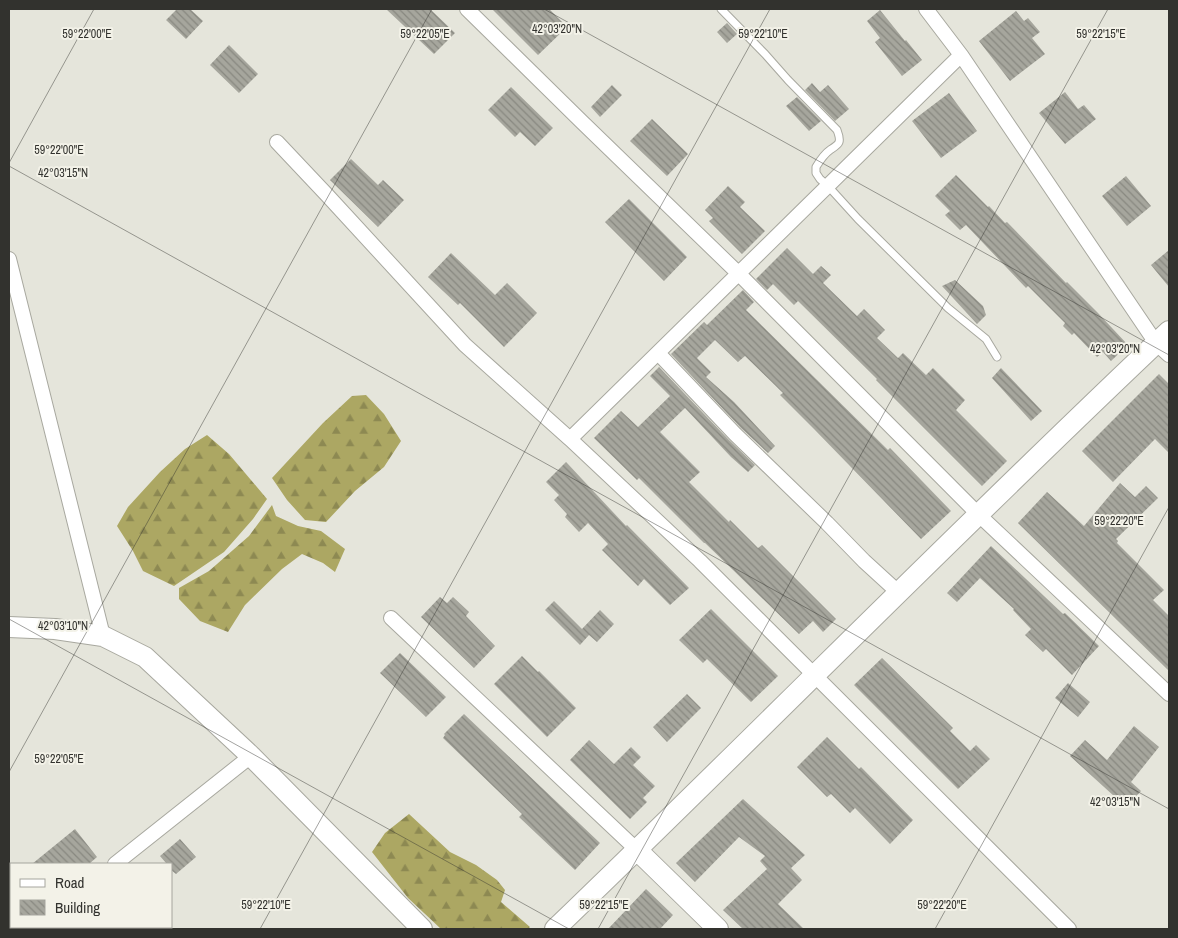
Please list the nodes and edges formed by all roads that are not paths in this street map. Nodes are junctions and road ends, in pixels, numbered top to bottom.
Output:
1 (467, 9) edge
2 (721, 9) edge
3 (926, 9) edge
4 (961, 55) junction
5 (277, 142) dead end
6 (828, 186) junction
7 (9, 259) edge
8 (739, 274) junction
9 (1165, 343) edge
10 (658, 353) junction
11 (997, 356) dead end
12 (570, 439) junction
13 (979, 515) junction
14 (899, 593) junction
15 (391, 618) dead end
16 (9, 627) edge
17 (102, 636) junction
18 (814, 676) junction
19 (1169, 694) edge
20 (251, 756) junction
21 (637, 850) junction
22 (116, 863) edge
23 (422, 929) edge
24 (554, 929) edge
25 (718, 929) edge
26 (1069, 929) edge

1 - 8 street
2 - 6 lane
3 - 4 street
4 - 6 street
4 - 9 street
5 - 12 street
6 - 8 street
6 - 11 lane
7 - 17 street
8 - 10 street
8 - 13 street
9 - 13 street
10 - 12 street
10 - 14 street
12 - 18 street
13 - 14 street
13 - 19 street
14 - 18 street
15 - 21 street
16 - 17 street
17 - 20 street
18 - 21 street
18 - 26 street
20 - 22 street
20 - 23 street
21 - 24 street
21 - 25 street

